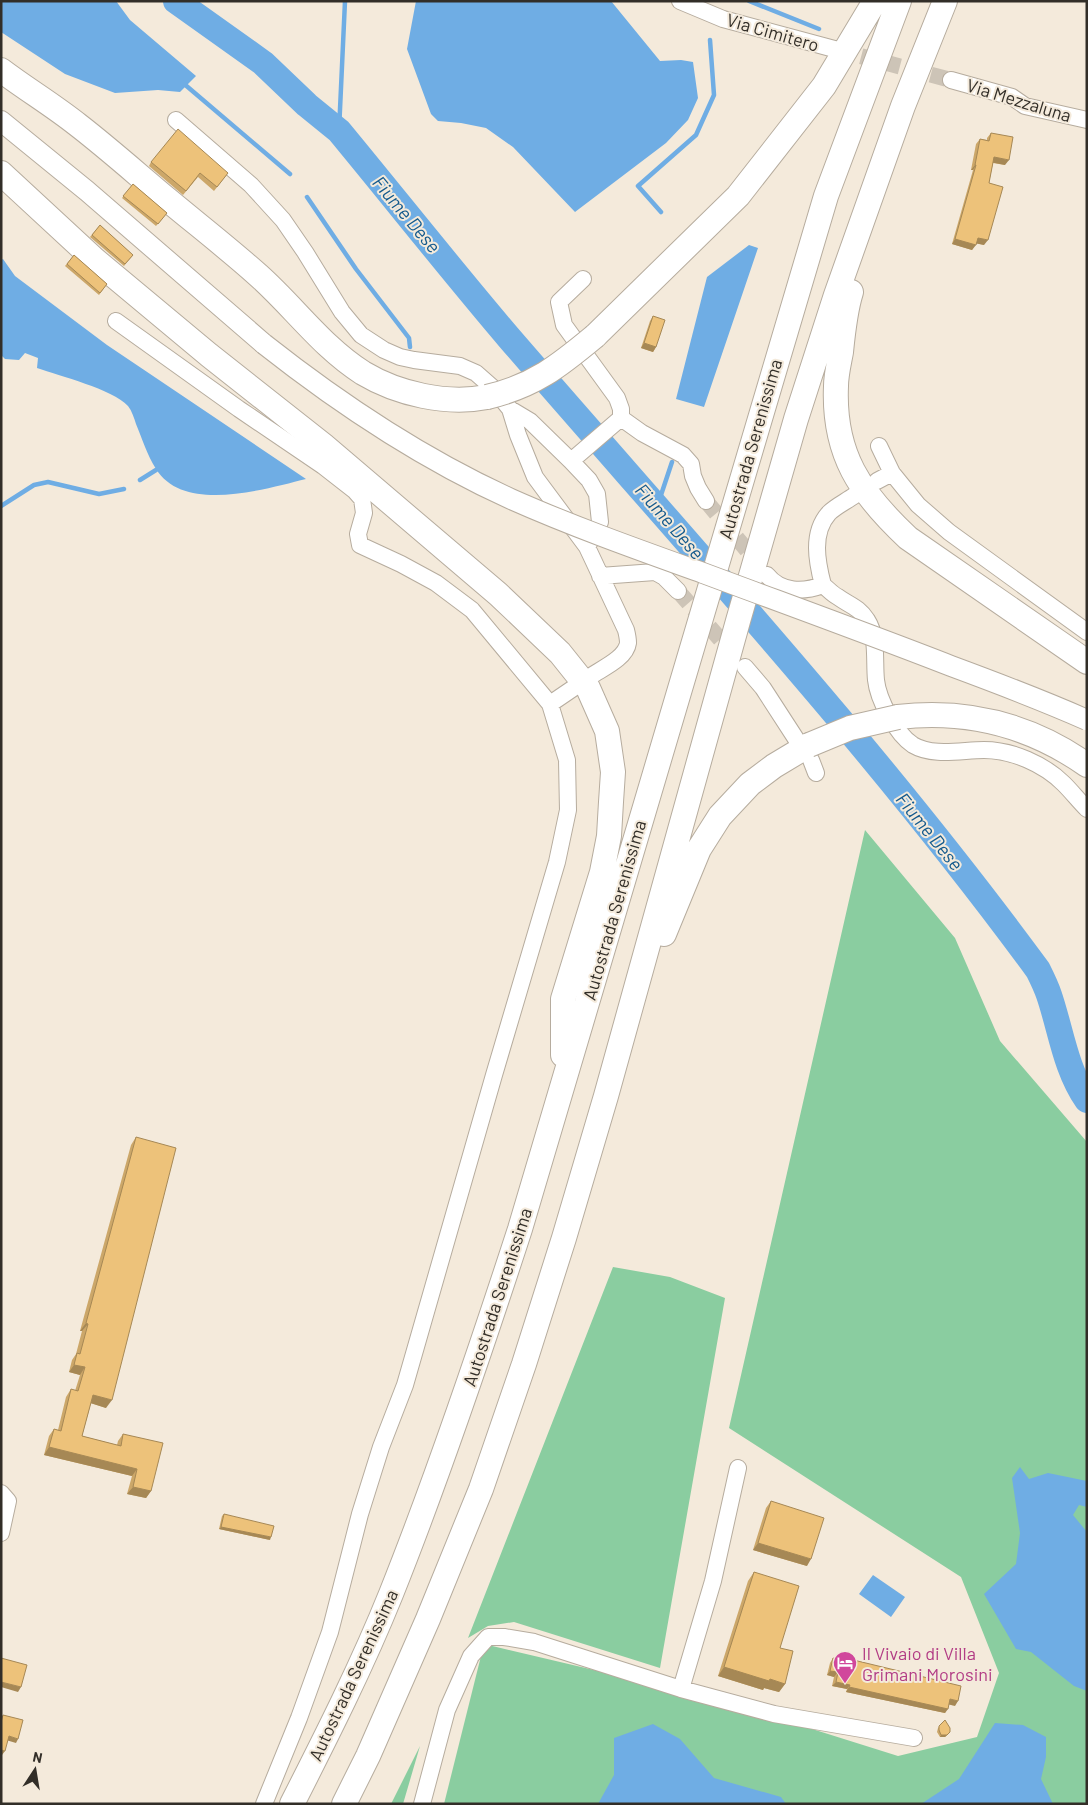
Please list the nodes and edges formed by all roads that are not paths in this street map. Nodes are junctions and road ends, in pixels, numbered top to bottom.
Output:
1 (680, 1) edge
2 (875, 1) edge
3 (898, 1) edge
4 (945, 1) edge
5 (838, 50) tunnel mouth
6 (1, 70) edge
7 (951, 80) tunnel mouth
8 (1, 120) edge
9 (176, 120) dead end
10 (1087, 120) edge
11 (882, 169) junction
12 (1, 173) edge
13 (583, 279) dead end
14 (116, 321) dead end
15 (510, 409) junction
16 (618, 421) junction
17 (879, 446) dead end
18 (576, 457) junction
19 (892, 473) junction
20 (877, 481) dead end
21 (855, 495) dead end
22 (706, 501) tunnel mouth
23 (586, 547) junction
24 (760, 573) junction
25 (600, 576) junction
26 (823, 585) junction
27 (678, 591) tunnel mouth
28 (1087, 632) edge
29 (1087, 662) edge
30 (745, 667) tunnel mouth
31 (592, 676) dead end
32 (575, 687) dead end
33 (550, 704) junction
34 (1087, 720) edge
35 (808, 755) junction
36 (1087, 764) edge
37 (1087, 809) edge
38 (564, 1082) junction
39 (606, 1096) junction
40 (738, 1468) dead end
41 (1, 1493) edge
42 (1, 1533) edge
43 (681, 1690) junction
44 (914, 1738) dead end
45 (264, 1804) edge
46 (292, 1804) edge
47 (344, 1804) edge
48 (422, 1804) edge

1 - 5 street, Via Cimitero
2 - 6 highway, bridge
3 - 38 highway, Autostrada Serenissima
4 - 11 highway, Autostrada Serenissima
7 - 10 street, Via Mezzaluna
8 - 34 main road, bridge
9 - 15 street
11 - 24 highway, Autostrada Serenissima
11 - 29 highway
12 - 38 highway
13 - 16 street
14 - 33 street
15 - 18 street
15 - 23 street
16 - 18 street
16 - 22 street
17 - 19 street
18 - 23 street
19 - 20 street
19 - 28 street
21 - 26 street
23 - 25 street
24 - 26 street
24 - 39 highway, Autostrada Serenissima
25 - 27 street
25 - 31 street
26 - 37 street
30 - 35 street
32 - 33 street
33 - 45 street
35 - 36 highway, bridge
35 - 39 highway
38 - 46 highway, Autostrada Serenissima
39 - 47 highway, Autostrada Serenissima
40 - 43 street
41 - 42 street
43 - 44 street
43 - 48 street

